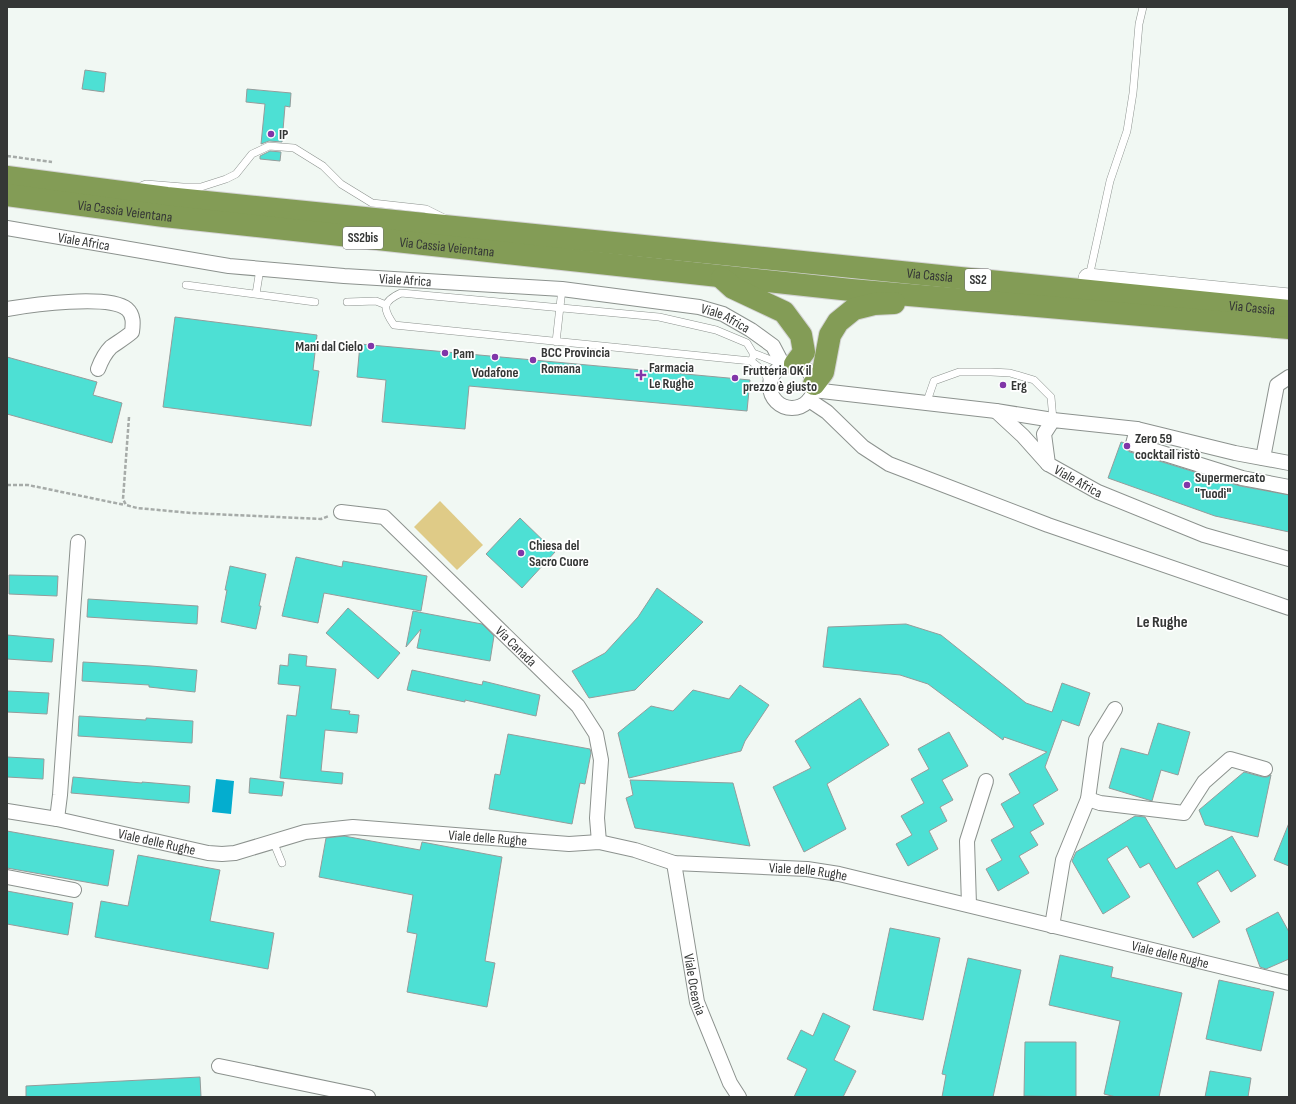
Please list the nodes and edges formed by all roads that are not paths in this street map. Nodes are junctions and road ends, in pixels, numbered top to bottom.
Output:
1 (1142, 7) edge
2 (7, 177) edge
3 (115, 191) junction
4 (7, 194) edge
5 (462, 227) junction
6 (7, 228) edge
7 (667, 248) joint
8 (855, 268) junction
9 (260, 269) junction
10 (720, 276) junction
11 (1088, 278) junction
12 (186, 285) dead end
13 (562, 289) junction
14 (256, 294) junction
15 (933, 296) junction
16 (1289, 298) edge
17 (315, 302) dead end
18 (346, 302) dead end
19 (386, 305) junction
20 (560, 308) junction
21 (7, 309) edge
22 (1289, 311) edge
23 (1289, 328) edge
24 (556, 342) junction
25 (752, 353) junction
26 (751, 361) junction
27 (785, 366) junction
28 (98, 369) dead end
29 (1289, 377) edge
30 (1283, 385) edge
31 (770, 388) junction
32 (812, 391) junction
33 (926, 404) junction
34 (996, 411) junction
35 (1053, 420) junction
36 (1137, 429) junction
37 (1263, 458) junction
38 (1289, 463) edge
39 (1048, 464) junction
40 (1289, 487) edge
41 (341, 512) road end
42 (78, 542) dead end
43 (1289, 559) edge
44 (1289, 608) edge
45 (1115, 709) dead end
46 (1265, 769) dead end
47 (986, 781) dead end
48 (1088, 800) junction
49 (7, 810) edge
50 (57, 819) junction
51 (273, 841) junction
52 (600, 842) junction
53 (282, 863) dead end
54 (674, 863) junction
55 (7, 877) edge
56 (74, 890) dead end
57 (969, 905) junction
58 (1052, 926) junction
59 (1289, 983) edge
60 (219, 1066) dead end
61 (368, 1097) edge
62 (739, 1097) edge

1 - 11 lane
2 - 3 highway, Via Cassia Veientana / SS2bis
3 - 5 highway, Via Cassia Veientana / SS2bis
3 - 5 lane
4 - 10 highway, Via Cassia Veientana / SS2bis
5 - 7 highway, Via Cassia Veientana / SS2bis
6 - 9 street, Viale Africa
7 - 8 highway, Via Cassia / SS2
8 - 11 highway
8 - 22 highway, Via Cassia / SS2
9 - 13 street, Viale Africa
9 - 14 lane
10 - 15 highway, Via Cassia / SS2
10 - 27 highway
11 - 16 street
12 - 14 lane
13 - 20 lane
13 - 27 street, Viale Africa
14 - 17 lane
15 - 23 highway, Via Cassia / SS2
15 - 32 highway
18 - 19 lane
19 - 20 lane
19 - 24 lane
20 - 24 lane
20 - 25 lane
21 - 28 street
24 - 26 lane
25 - 26 lane
25 - 27 lane
26 - 31 lane
27 - 31 street
27 - 32 street, Viale Africa
29 - 30 street
30 - 37 street
31 - 32 street
32 - 33 street
32 - 44 street, Viale Africa
33 - 34 street
33 - 35 lane
34 - 35 street
34 - 39 street
35 - 36 street
35 - 39 street, Viale Africa
36 - 37 street
36 - 40 street
37 - 38 street
39 - 43 street, Viale Africa
41 - 52 street, Via Canada
42 - 50 street
45 - 48 street
46 - 48 street
47 - 57 street
48 - 58 street
49 - 50 street, Viale delle Rughe
50 - 51 street, Viale delle Rughe
51 - 52 street, Viale delle Rughe
51 - 53 lane
52 - 54 street, Viale delle Rughe
54 - 57 street, Viale delle Rughe
54 - 62 street, Viale Oceania
55 - 56 street
57 - 58 street, Viale delle Rughe
58 - 59 street, Viale delle Rughe
60 - 61 street

